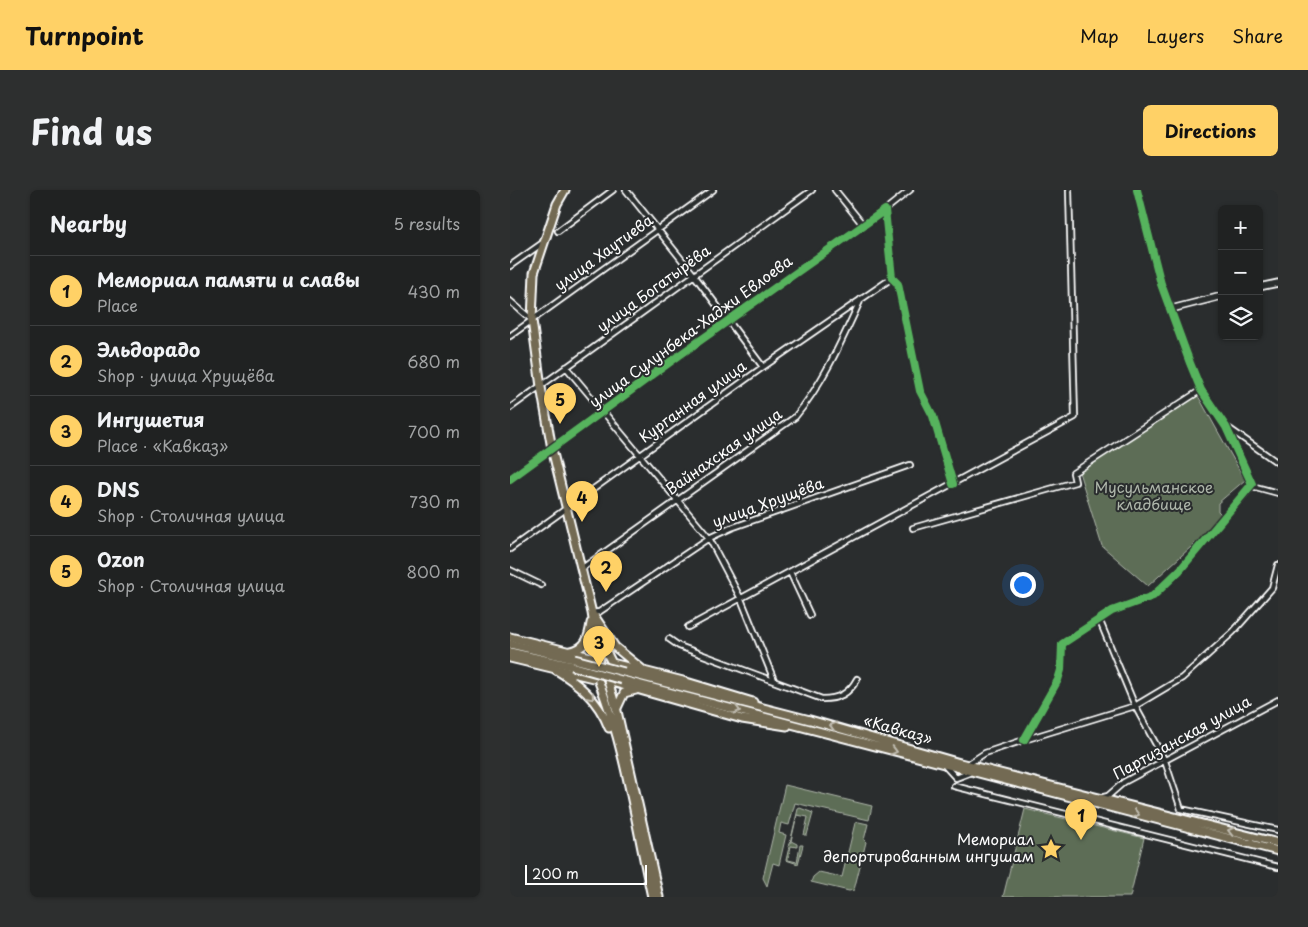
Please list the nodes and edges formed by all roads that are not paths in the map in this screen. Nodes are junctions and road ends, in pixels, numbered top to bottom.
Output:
1 (565, 190) edge
2 (613, 190) edge
3 (626, 190) edge
4 (713, 190) edge
5 (812, 190) edge
6 (835, 190) edge
7 (910, 190) edge
8 (1069, 190) edge
9 (1137, 190) edge
10 (885, 210) junction
11 (864, 226) junction
12 (658, 229) junction
13 (558, 231) dead end
14 (545, 242) junction
15 (510, 266) edge
16 (694, 275) junction
17 (892, 278) junction
18 (1278, 282) edge
19 (1263, 286) edge
20 (1218, 297) edge
21 (861, 298) junction
22 (510, 301) edge
23 (1171, 309) junction
24 (532, 320) junction
25 (729, 320) junction
26 (510, 336) edge
27 (566, 367) junction
28 (763, 367) junction
29 (541, 387) junction
30 (1200, 390) junction
31 (510, 408) edge
32 (603, 412) junction
33 (1226, 427) junction
34 (552, 449) junction
35 (641, 455) junction
36 (1278, 463) edge
37 (910, 465) dead end
38 (510, 479) edge
39 (953, 484) junction
40 (1252, 486) junction
41 (1278, 493) edge
42 (677, 500) junction
43 (566, 508) junction
44 (913, 528) dead end
45 (709, 538) junction
46 (510, 549) edge
47 (1278, 565) edge
48 (581, 569) junction
49 (510, 570) edge
50 (790, 572) junction
51 (541, 586) dead end
52 (741, 599) junction
53 (810, 615) dead end
54 (593, 617) junction
55 (1099, 619) junction
56 (688, 627) dead end
57 (510, 637) edge
58 (669, 639) dead end
59 (510, 644) edge
60 (510, 652) edge
61 (568, 652) junction
62 (510, 658) edge
63 (599, 659) junction
64 (573, 663) junction
65 (612, 663) junction
66 (553, 668) junction
67 (646, 672) junction
68 (623, 676) junction
69 (858, 679) dead end
70 (596, 680) junction
71 (774, 680) junction
72 (608, 681) junction
73 (639, 690) junction
74 (1278, 700) edge
75 (1135, 706) junction
76 (617, 711) junction
77 (810, 720) junction
78 (814, 730) junction
79 (1024, 740) junction
80 (979, 758) junction
81 (622, 759) junction
82 (1165, 761) junction
83 (966, 764) junction
84 (981, 768) junction
85 (954, 786) dead end
86 (1116, 788) junction
87 (1100, 798) junction
88 (1121, 803) junction
89 (1278, 830) edge
90 (1278, 842) edge
91 (1278, 851) edge
92 (1278, 867) edge
93 (652, 897) edge
94 (659, 897) edge

1 - 14 main road
2 - 13 street
3 - 12 street
4 - 12 street, улица Хаутиева
5 - 16 street, улица Богатырёва
6 - 11 street
7 - 10 street, улица Сулунбека-Хаджи Евлоева
8 - 39 street
9 - 23 street
10 - 11 street, улица Сулунбека-Хаджи Евлоева
10 - 17 street
11 - 25 street, улица Сулунбека-Хаджи Евлоева
12 - 16 street
12 - 24 street, улица Хаутиева
14 - 15 street
14 - 24 main road
16 - 25 street
16 - 27 street, улица Богатырёва
17 - 21 street, Курганная улица
17 - 39 street
18 - 19 street
20 - 23 street
21 - 28 street, Курганная улица
21 - 42 street, Вайнахская улица
22 - 24 street
23 - 30 street
24 - 26 street, улица Хаутиева
24 - 29 main road
25 - 28 street
25 - 32 street, улица Сулунбека-Хаджи Евлоева
27 - 29 street, улица Богатырёва
27 - 32 street
28 - 35 street, Курганная улица
29 - 31 street, улица Богатырёва
29 - 34 main road
30 - 33 street
30 - 44 street
32 - 34 street, улица Сулунбека-Хаджи Евлоева
32 - 35 street
33 - 36 street
33 - 40 street
34 - 38 street, улица Сулунбека-Хаджи Евлоева
34 - 43 main road
35 - 42 street
35 - 43 street, Курганная улица
37 - 45 street, улица Хрущёва
39 - 50 street
40 - 41 street
40 - 55 street
42 - 45 street
42 - 48 street, Вайнахская улица
43 - 46 street, Курганная улица
43 - 48 main road
45 - 52 street
45 - 54 street, улица Хрущёва
47 - 75 street
48 - 54 main road
49 - 51 street
50 - 52 street
50 - 53 street
52 - 56 street
52 - 71 street
54 - 61 main road
54 - 63 main road
54 - 65 main road
54 - 67 main road
55 - 75 street
55 - 79 street
57 - 61 main road
58 - 71 street
59 - 64 main road, «Кавказ»
60 - 64 main road, «Кавказ»
61 - 63 main road
62 - 66 main road
63 - 65 main road
63 - 70 main road
64 - 68 main road, «Кавказ», bridge
65 - 67 main road
65 - 72 main road
66 - 70 main road
66 -> 81 main road
67 - 77 main road
68 - 77 main road, «Кавказ»
68 -> 78 main road, «Кавказ»
69 - 71 street
70 - 72 main road
70 - 81 main road
72 - 73 main road
72 - 76 main road
73 - 76 main road
73 - 78 main road
74 - 82 street, Партизанская улица
75 - 79 street
75 - 82 street
76 - 94 main road
83 -> 77 main road, «Кавказ»
78 -> 91 main road, «Кавказ»
79 - 80 street
80 - 83 street
80 - 84 street
81 - 93 main road
82 - 86 street, Партизанская улица
82 - 89 street
83 - 84 main road, «Кавказ»
84 - 87 main road, «Кавказ»
85 - 92 street
86 - 87 street, Партизанская улица
86 - 88 street
87 - 88 main road, «Кавказ»
90 -> 88 main road, «Кавказ»

